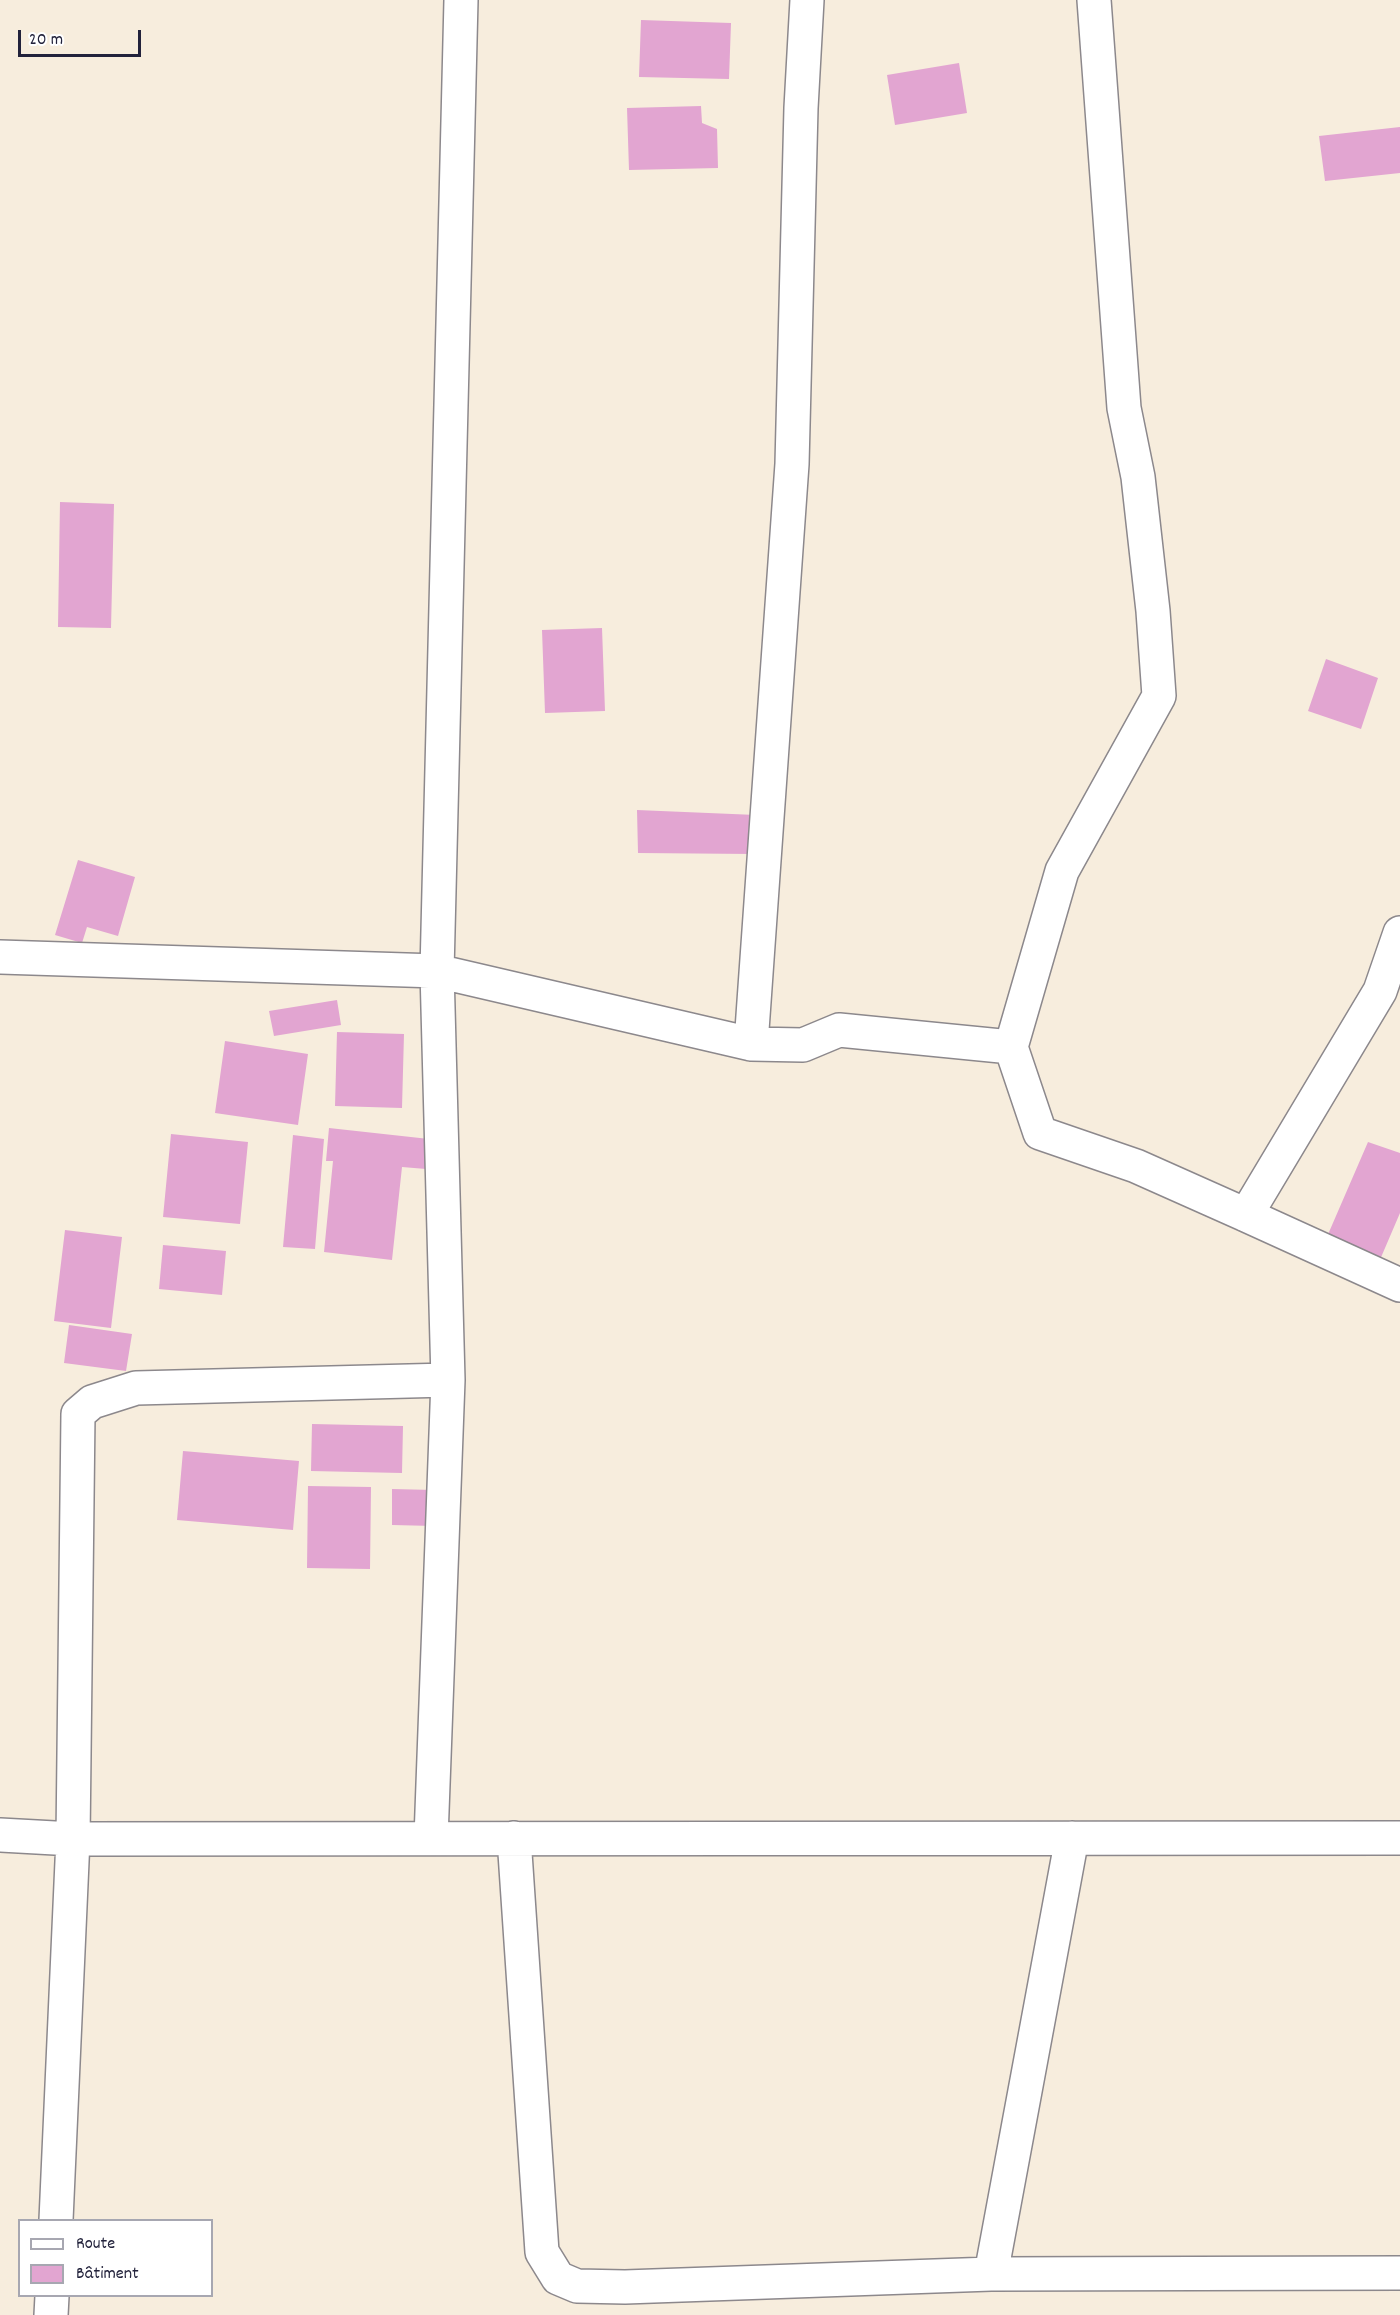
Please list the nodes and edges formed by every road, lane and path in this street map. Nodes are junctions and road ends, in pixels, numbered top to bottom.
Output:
1 (460, 0) edge
2 (807, 0) edge
3 (1094, 0) edge
4 (1400, 933) edge
5 (0, 957) edge
6 (437, 971) junction
7 (1390, 994) edge
8 (751, 1044) junction
9 (1011, 1047) junction
10 (1246, 1215) junction
11 (1400, 1286) edge
12 (448, 1380) junction
13 (0, 1835) edge
14 (431, 1838) junction
15 (514, 1838) junction
16 (1072, 1838) junction
17 (1400, 1838) edge
18 (73, 1839) junction
19 (56, 2219) edge
20 (1400, 2272) edge
21 (991, 2274) junction
22 (52, 2297) edge
23 (51, 2315) edge

1 - 6 street
2 - 8 street
3 - 9 street
4 - 7 street
5 - 6 street
6 - 8 street
6 - 12 street
7 - 10 street
8 - 9 street
9 - 10 street
10 - 11 street
12 - 14 street
12 - 18 street
13 - 18 street
14 - 15 street
14 - 18 street
15 - 16 street
15 - 21 street
16 - 17 street
16 - 21 street
18 - 19 street
20 - 21 street
22 - 23 street

